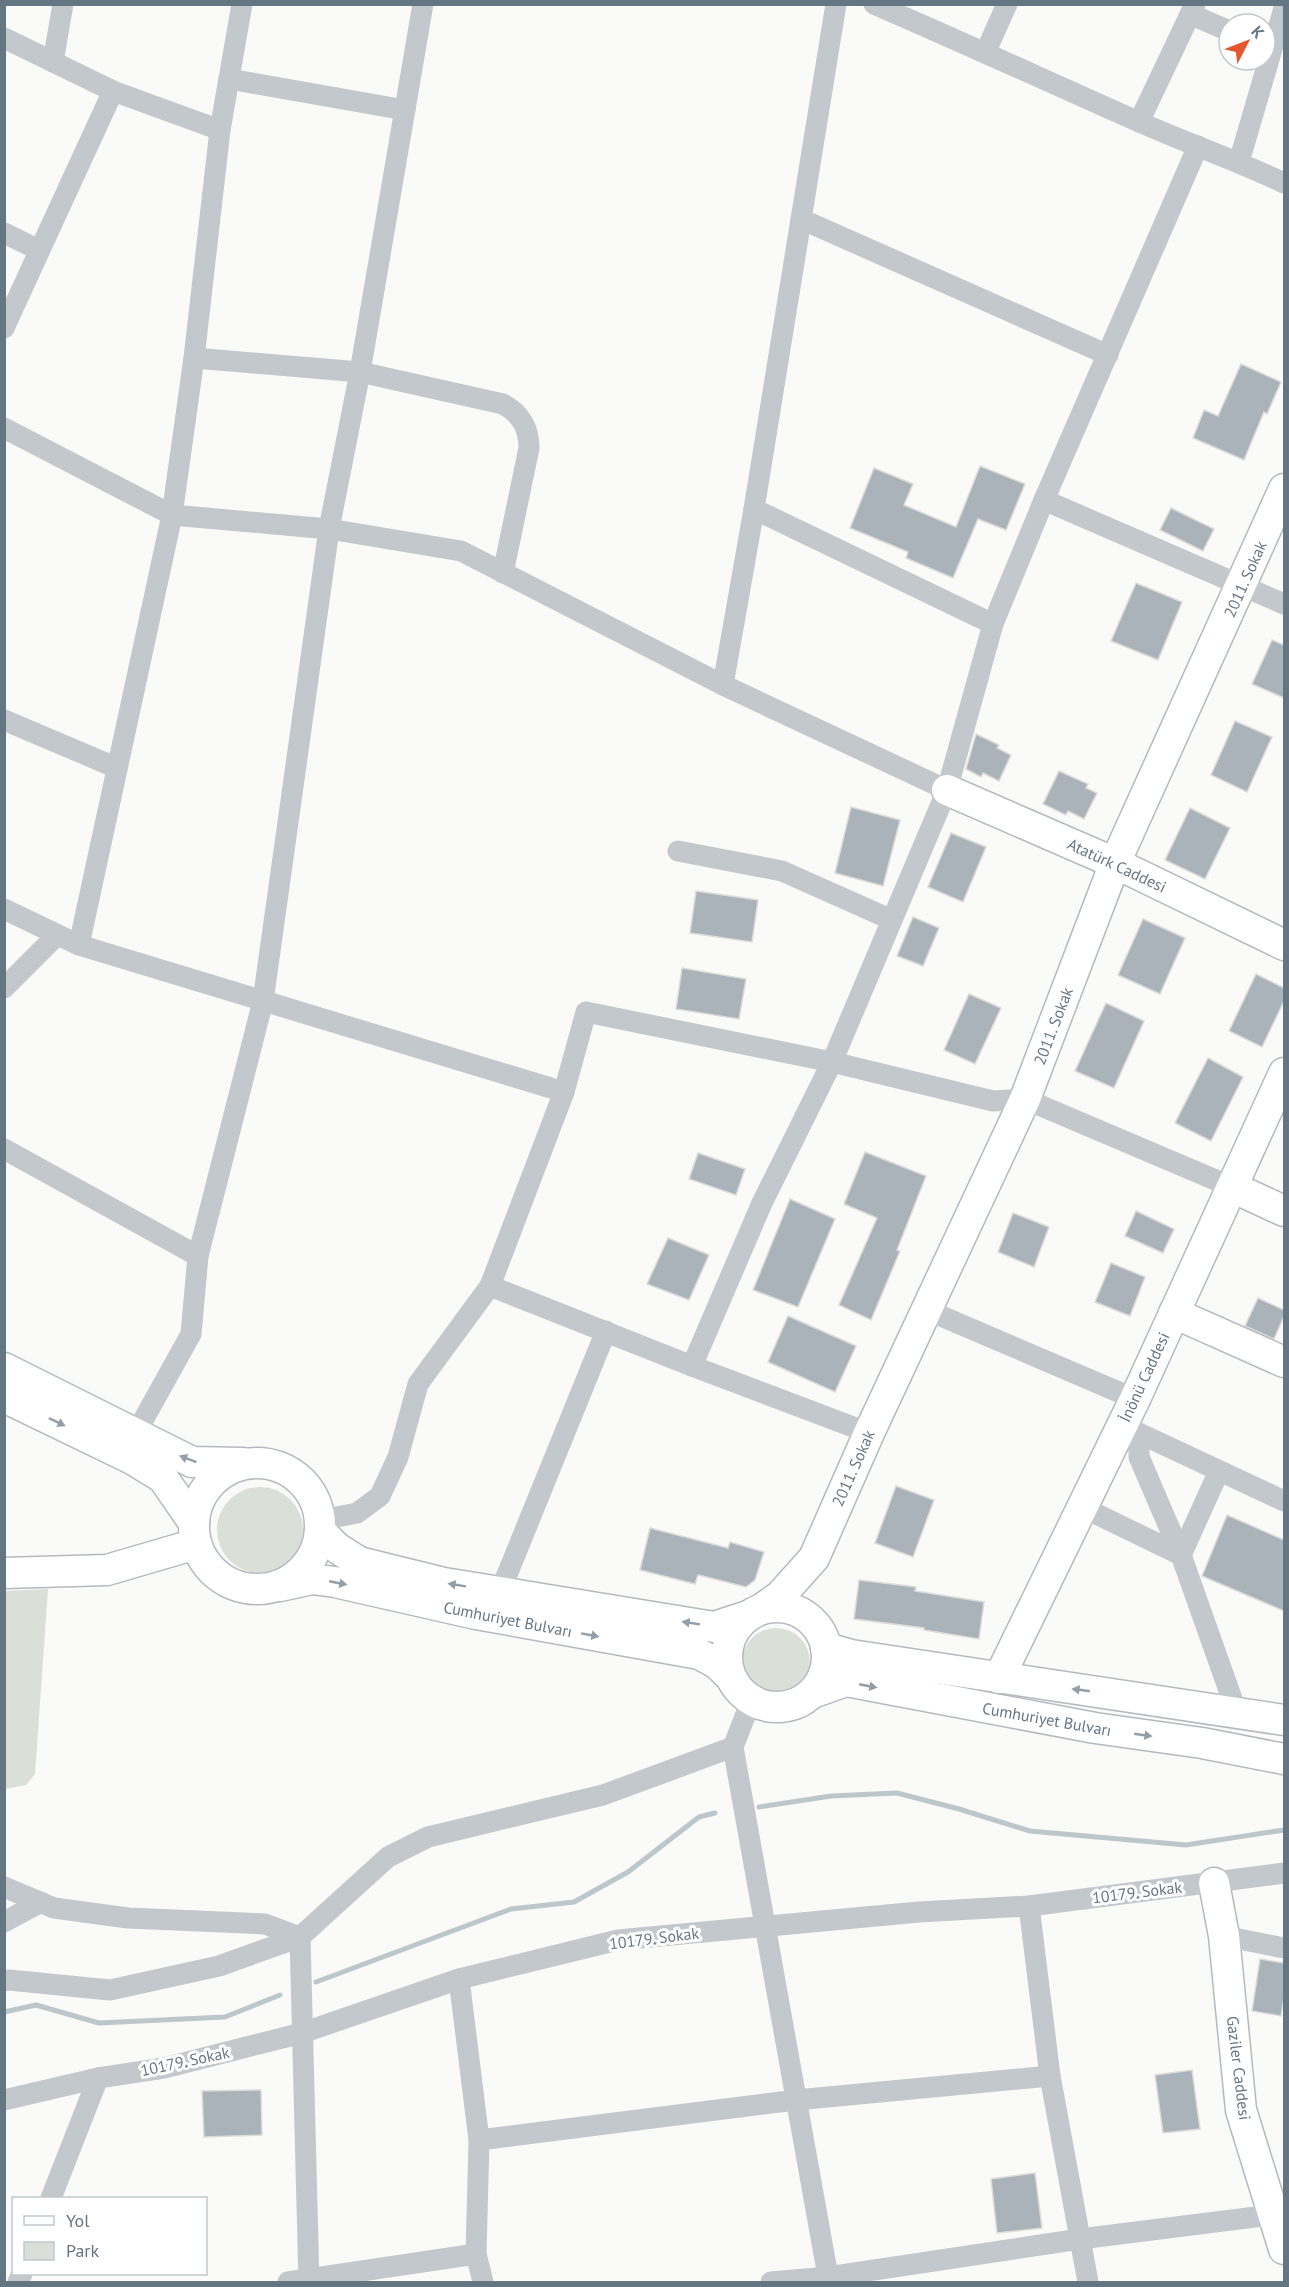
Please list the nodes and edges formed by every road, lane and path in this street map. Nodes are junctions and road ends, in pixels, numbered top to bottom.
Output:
1 (63, 4) edge
2 (242, 4) edge
3 (423, 4) edge
4 (836, 4) edge
5 (874, 4) edge
6 (1007, 4) edge
7 (1284, 8) edge
8 (1193, 9) edge
9 (1217, 24) edge
10 (1277, 27) edge
11 (4, 38) edge
12 (986, 51) junction
13 (53, 62) junction
14 (1263, 72) edge
15 (229, 80) junction
16 (113, 91) junction
17 (405, 110) junction
18 (1139, 122) junction
19 (220, 130) junction
20 (1198, 146) junction
21 (1239, 162) junction
22 (1284, 183) edge
23 (801, 219) junction
24 (4, 233) edge
25 (39, 250) junction
26 (4, 328) edge
27 (1108, 355) junction
28 (194, 358) junction
29 (360, 372) junction
30 (4, 428) edge
31 (1284, 489) edge
32 (1044, 500) junction
33 (754, 509) junction
34 (172, 514) junction
35 (328, 529) junction
36 (503, 573) junction
37 (1242, 585) junction
38 (1284, 604) edge
39 (993, 624) junction
40 (723, 685) junction
41 (4, 720) edge
42 (117, 768) junction
43 (947, 790) junction
44 (678, 851) dead end
45 (1115, 863) junction
46 (4, 909) edge
47 (892, 920) junction
48 (57, 934) junction
49 (79, 945) junction
50 (1284, 945) edge
51 (4, 988) edge
52 (263, 1001) junction
53 (832, 1062) junction
54 (1284, 1073) edge
55 (564, 1092) junction
56 (1025, 1099) junction
57 (4, 1149) edge
58 (1232, 1187) junction
59 (1274, 1206) edge
60 (198, 1256) junction
61 (490, 1286) junction
62 (927, 1310) junction
63 (1174, 1313) junction
64 (606, 1331) junction
65 (1284, 1362) edge
66 (692, 1366) junction
67 (4, 1368) edge
68 (4, 1396) edge
69 (1132, 1419) junction
70 (136, 1433) junction
71 (869, 1433) junction
72 (246, 1463) junction
73 (1219, 1471) junction
74 (1284, 1501) edge
75 (1082, 1507) junction
76 (320, 1525) junction
77 (195, 1534) junction
78 (1181, 1555) junction
79 (814, 1558) junction
80 (4, 1573) edge
81 (280, 1586) junction
82 (500, 1592) junction
83 (755, 1612) junction
84 (824, 1640) junction
85 (730, 1676) junction
86 (999, 1678) junction
87 (813, 1693) junction
88 (751, 1701) junction
89 (1237, 1713) junction
90 (1284, 1720) edge
91 (733, 1747) junction
92 (1284, 1759) edge
93 (1284, 1873) edge
94 (1214, 1883) junction
95 (4, 1887) edge
96 (41, 1902) junction
97 (1029, 1906) junction
98 (4, 1922) edge
99 (765, 1927) junction
100 (1224, 1936) junction
101 (300, 1937) junction
102 (1284, 1948) edge
103 (459, 1979) junction
104 (4, 1981) edge
105 (303, 2033) junction
106 (1050, 2076) junction
107 (98, 2078) junction
108 (4, 2100) edge
109 (796, 2100) junction
110 (479, 2140) junction
111 (52, 2197) edge
112 (1272, 2215) junction
113 (1080, 2239) junction
114 (1284, 2249) edge
115 (476, 2254) junction
116 (829, 2280) edge
117 (302, 2282) edge
118 (483, 2283) edge
119 (771, 2283) edge
120 (1088, 2283) edge

1 - 13 street
2 - 15 street
3 - 17 street
4 - 23 street
5 - 12 street
6 - 12 street
7 - 10 street
8 - 9 street
8 - 18 street
11 - 13 street
12 - 18 street
13 - 16 street
14 - 21 street
15 - 17 street
15 - 19 street
16 - 19 street
16 - 25 street
17 - 29 street
18 - 20 street
19 - 28 street
20 - 21 street
20 - 27 street
21 - 22 street
23 - 27 street
23 - 33 street
24 - 25 street
25 - 26 street
27 - 32 street
28 - 29 street
28 - 34 street
29 - 35 street
29 - 36 street
30 - 34 street
31 - 37 street, 2011. Sokak
32 - 37 street
32 - 39 street
33 - 39 street
33 - 40 street
34 - 35 street
34 - 42 street
35 - 36 street
35 - 52 street
36 - 40 street
37 - 38 street
37 - 45 street, 2011. Sokak
39 - 43 street
40 - 43 street
41 - 42 street
42 - 49 street
43 - 45 street, Atatürk Caddesi
43 - 47 street
44 - 47 street
45 - 50 street, Atatürk Caddesi
45 - 56 street, 2011. Sokak
46 - 48 street
47 - 53 street
48 - 49 street
48 - 51 street
49 - 52 street
52 - 55 street
52 - 60 street
53 - 55 street
53 - 56 street
53 - 66 street
54 - 58 street, İnönü Caddesi
55 - 61 street
56 - 58 street
56 - 62 street, 2011. Sokak
57 - 60 street
58 - 59 street
58 - 63 street, İnönü Caddesi
60 - 70 street
61 - 64 street
61 - 76 street
62 - 69 street
62 - 71 street, 2011. Sokak
63 - 65 street
63 - 69 street, İnönü Caddesi
64 - 66 street
64 - 82 street
66 - 71 street
67 - 70 street
68 -> 77 street
69 - 73 street
69 - 75 street, İnönü Caddesi
69 - 78 street
72 -> 70 street
71 - 79 street, 2011. Sokak
72 - 76 street
72 - 77 street
73 - 74 street
73 - 78 street
75 - 78 street
75 - 86 street, İnönü Caddesi
76 - 81 street
82 -> 76 street
77 - 80 street
77 - 81 street
78 - 89 street
79 - 83 street
79 - 84 street
81 -> 85 street, Cumhuriyet Bulvarı
83 -> 82 street
83 - 84 street
83 - 85 street
84 - 86 street
84 - 87 street
85 - 88 street
89 -> 86 street
87 - 88 street
87 -> 92 street, Cumhuriyet Bulvarı
88 - 91 street
89 - 90 street
91 - 99 street
91 - 101 street
93 - 94 street, 10179. Sokak
94 - 97 street, 10179. Sokak
94 - 100 street, Gaziler Caddesi
95 - 96 street
96 - 98 street
96 - 101 street
97 - 99 street, 10179. Sokak
97 - 106 street
99 - 103 street, 10179. Sokak
99 - 109 street
100 - 102 street
100 - 112 street, Gaziler Caddesi
101 - 104 street
101 - 105 street
103 - 105 street, 10179. Sokak
103 - 110 street
105 - 107 street, 10179. Sokak
105 - 117 street
106 - 109 street
106 - 113 street
107 - 108 street, 10179. Sokak
107 - 111 street
109 - 110 street
109 - 116 street
110 - 115 street
112 - 113 street
112 - 114 street, Gaziler Caddesi
113 - 116 street
113 - 120 street
115 - 117 street
115 - 118 street
116 - 119 street

